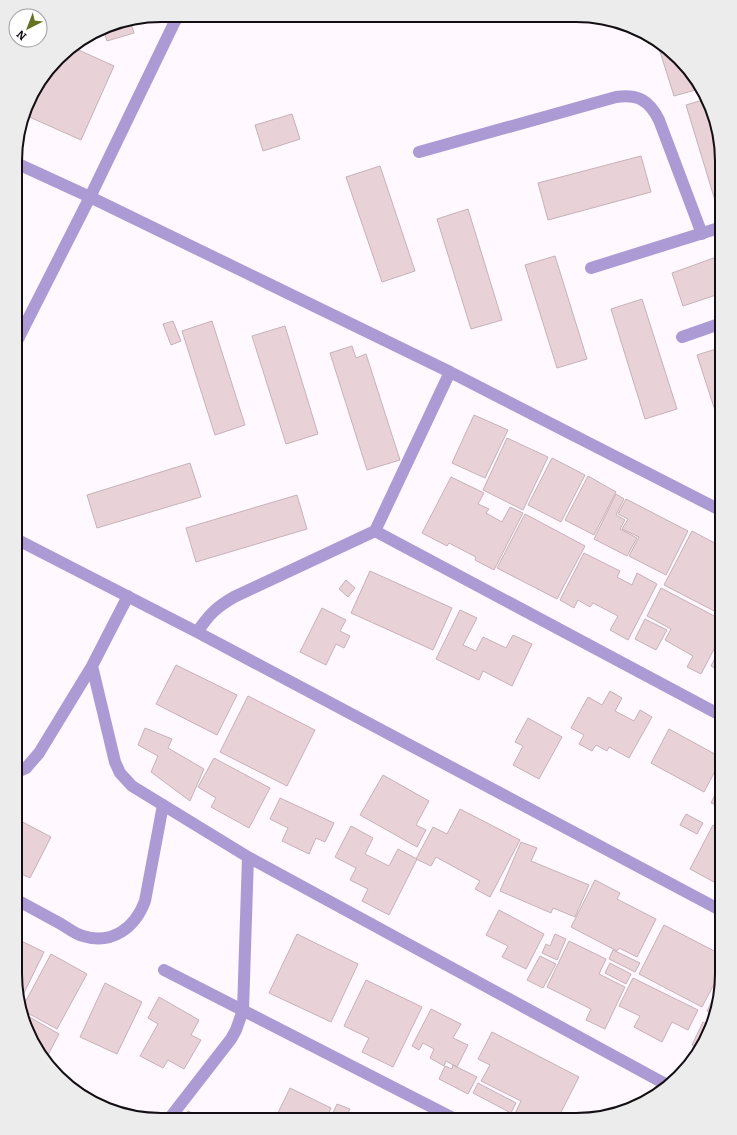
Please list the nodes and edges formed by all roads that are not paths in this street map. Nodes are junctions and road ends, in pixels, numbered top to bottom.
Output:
1 (175, 22) edge
2 (419, 152) dead end
3 (22, 166) edge
4 (90, 196) junction
5 (715, 229) edge
6 (702, 234) junction
7 (591, 268) dead end
8 (715, 325) edge
9 (22, 331) edge
10 (682, 337) dead end
11 (450, 372) junction
12 (715, 507) edge
13 (375, 531) junction
14 (22, 542) edge
15 (128, 596) junction
16 (197, 632) junction
17 (92, 666) junction
18 (715, 712) edge
19 (22, 770) edge
20 (163, 805) junction
21 (248, 857) junction
22 (22, 903) edge
23 (715, 907) edge
24 (164, 970) dead end
25 (243, 1010) junction
26 (663, 1083) edge
27 (173, 1113) edge
28 (443, 1113) edge

1 - 4 street
2 - 6 street
3 - 4 street
4 - 9 street
4 - 11 street
5 - 6 street
6 - 7 street
8 - 10 street
11 - 12 street
11 - 13 street
13 - 16 street
13 - 18 street
14 - 15 street
15 - 16 street
15 - 17 street
16 - 23 street
17 - 19 street
17 - 20 street
20 - 21 street
20 - 22 street
21 - 25 street
21 - 26 street
24 - 25 street
25 - 27 street
25 - 28 street

